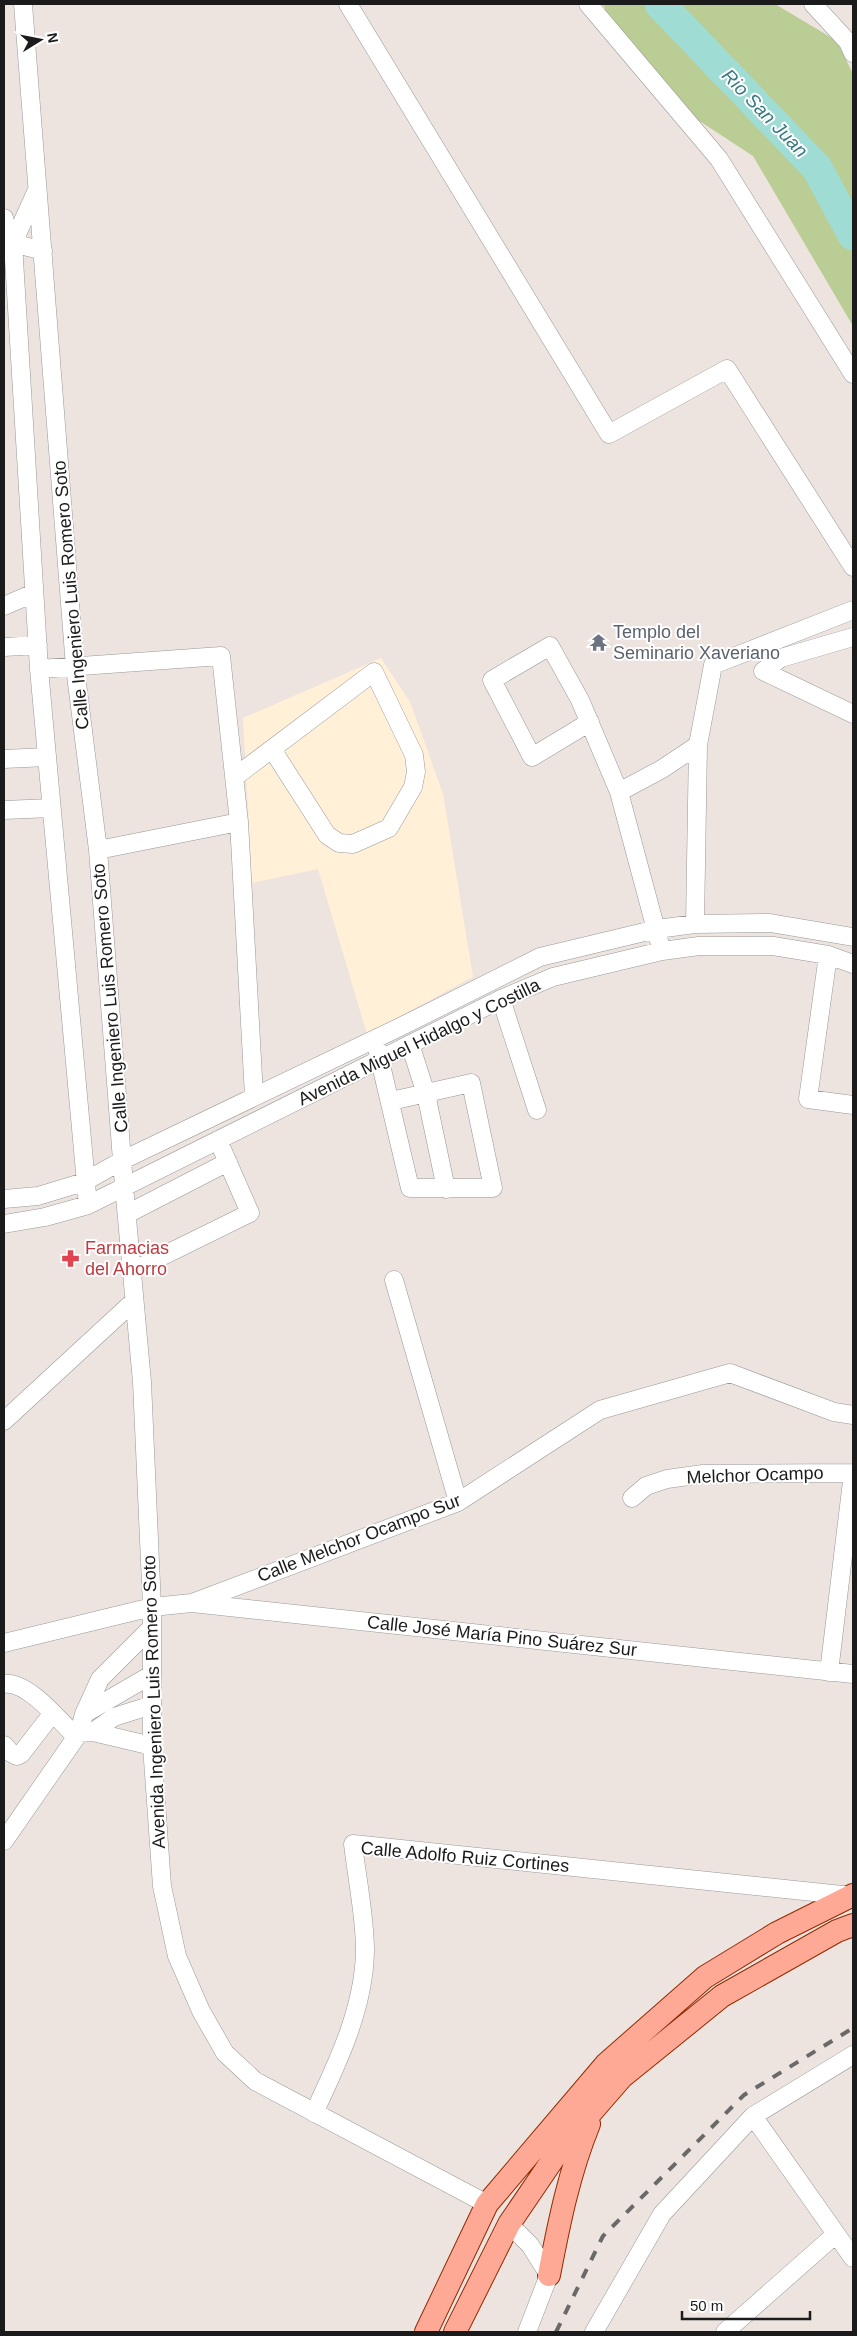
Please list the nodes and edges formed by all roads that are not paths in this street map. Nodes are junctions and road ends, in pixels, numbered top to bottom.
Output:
1 (24, 4) edge
2 (348, 4) edge
3 (588, 4) edge
4 (813, 4) edge
5 (853, 54) edge
6 (39, 188) junction
7 (4, 218) edge
8 (13, 243) junction
9 (43, 251) junction
10 (853, 374) edge
11 (853, 568) edge
12 (34, 594) junction
13 (4, 606) edge
14 (853, 610) edge
15 (853, 637) edge
16 (38, 645) junction
17 (4, 647) edge
18 (75, 666) junction
19 (39, 669) junction
20 (853, 714) edge
21 (590, 722) junction
22 (698, 745) junction
23 (272, 749) junction
24 (47, 758) junction
25 (4, 759) edge
26 (236, 776) junction
27 (618, 792) junction
28 (51, 808) junction
29 (4, 810) edge
30 (239, 822) junction
31 (98, 850) junction
32 (695, 924) junction
33 (657, 929) junction
34 (853, 937) edge
35 (662, 951) junction
36 (828, 955) junction
37 (853, 964) edge
38 (501, 999) junction
39 (375, 1039) junction
40 (410, 1044) junction
41 (380, 1059) junction
42 (426, 1094) junction
43 (254, 1096) junction
44 (391, 1101) junction
45 (853, 1106) edge
46 (537, 1110) dead end
47 (218, 1140) junction
48 (123, 1160) junction
49 (228, 1162) junction
50 (84, 1182) junction
51 (124, 1186) junction
52 (446, 1189) junction
53 (4, 1199) edge
54 (88, 1205) junction
55 (127, 1214) junction
56 (4, 1224) edge
57 (132, 1271) junction
58 (394, 1280) dead end
59 (134, 1301) junction
60 (853, 1415) edge
61 (4, 1421) edge
62 (853, 1473) edge
63 (632, 1498) dead end
64 (458, 1502) junction
65 (192, 1603) junction
66 (152, 1607) junction
67 (152, 1628) junction
68 (4, 1643) edge
69 (829, 1672) junction
70 (853, 1674) edge
71 (152, 1675) junction
72 (4, 1684) edge
73 (152, 1705) junction
74 (52, 1714) junction
75 (84, 1714) junction
76 (83, 1734) junction
77 (4, 1745) edge
78 (152, 1746) junction
79 (4, 1841) edge
80 (852, 1896) edge
81 (853, 1925) edge
82 (853, 2055) edge
83 (596, 2106) junction
84 (314, 2113) junction
85 (752, 2116) junction
86 (487, 2204) junction
87 (509, 2224) junction
88 (836, 2234) junction
89 (853, 2258) edge
90 (549, 2275) junction
91 (426, 2332) edge
92 (455, 2332) edge
93 (527, 2332) edge
94 (594, 2332) edge
95 (725, 2332) edge

1 - 6 street, Calle Ingeniero Luis Romero Soto
2 - 11 street
3 - 10 street
4 - 5 street
6 - 8 street
6 - 9 street, Calle Ingeniero Luis Romero Soto
7 - 8 street
8 - 9 street
8 - 12 street
9 - 18 street, Calle Ingeniero Luis Romero Soto
12 - 13 street
12 - 16 street
14 - 22 street
15 - 20 street
16 - 17 street
16 - 19 street
18 - 19 street
18 - 26 street
18 - 31 street, Calle Ingeniero Luis Romero Soto
19 - 24 street
21 - 21 street
21 - 27 street
22 - 27 street
22 - 32 street
23 - 23 street
23 - 26 street
24 - 25 street
24 - 28 street
26 - 30 street
27 - 33 street
28 - 29 street
28 - 50 street
30 - 31 street
30 - 43 street
31 - 48 street, Calle Ingeniero Luis Romero Soto
32 - 33 street, Avenida Miguel Hidalgo y Costilla
32 - 34 street, Avenida Miguel Hidalgo y Costilla
33 - 35 street
33 - 39 street, Avenida Miguel Hidalgo y Costilla
35 - 36 street, Avenida Miguel Hidalgo y Costilla
35 - 38 street, Avenida Miguel Hidalgo y Costilla
36 - 37 street, Avenida Miguel Hidalgo y Costilla
36 - 45 street
38 - 40 street, Avenida Miguel Hidalgo y Costilla
38 - 46 street
39 - 41 street
39 - 43 street, Avenida Miguel Hidalgo y Costilla
40 - 41 street, Avenida Miguel Hidalgo y Costilla
40 - 42 street
41 - 44 street
41 - 47 street, Avenida Miguel Hidalgo y Costilla
42 - 44 street
42 - 52 street
42 - 52 street
43 - 48 street, Avenida Miguel Hidalgo y Costilla
44 - 52 street
47 - 49 street
47 - 51 street, Avenida Miguel Hidalgo y Costilla
48 - 50 street, Avenida Miguel Hidalgo y Costilla
48 - 51 street, Calle Ingeniero Luis Romero Soto
49 - 55 street
49 - 57 street
50 - 53 street, Avenida Miguel Hidalgo y Costilla
50 - 54 street
51 - 54 street, Avenida Miguel Hidalgo y Costilla
51 - 55 street, Avenida Ingeniero Luis Romero Soto
54 - 56 street, Avenida Miguel Hidalgo y Costilla
55 - 57 street, Avenida Ingeniero Luis Romero Soto
57 - 59 street, Avenida Ingeniero Luis Romero Soto
58 - 64 street
59 - 61 street
59 - 66 street, Avenida Ingeniero Luis Romero Soto
60 - 64 street, Calle Melchor Ocampo Sur
62 - 63 street, Melchor Ocampo
62 - 69 street
64 - 65 street, Calle Melchor Ocampo Sur
65 - 66 street, Calle José María Pino Suárez Sur
65 - 69 street, Calle José María Pino Suárez Sur
66 - 67 street, Avenida Ingeniero Luis Romero Soto
66 - 68 street, Calle José María Pino Suárez Sur
67 - 71 street, Avenida Ingeniero Luis Romero Soto
67 - 75 street
69 - 70 street, Calle José María Pino Suárez Sur
71 - 73 street, Avenida Ingeniero Luis Romero Soto
71 - 75 street
72 - 74 street
73 - 76 street
73 - 78 street, Avenida Ingeniero Luis Romero Soto
74 - 76 street
74 - 77 street
75 - 76 street
76 - 78 street
76 - 79 street
78 - 84 street, Avenida Ingeniero Luis Romero Soto
80 - 84 street, Calle Adolfo Ruiz Cortines
80 - 86 main road
81 - 83 main road
82 - 85 street
83 - 87 main road
83 - 90 main road
84 - 86 street, Avenida Ingeniero Luis Romero Soto
85 - 88 street
85 - 94 street
86 - 87 main road
86 - 91 main road
87 - 90 street
87 - 92 main road
88 - 89 street
88 - 95 street
90 - 93 street

